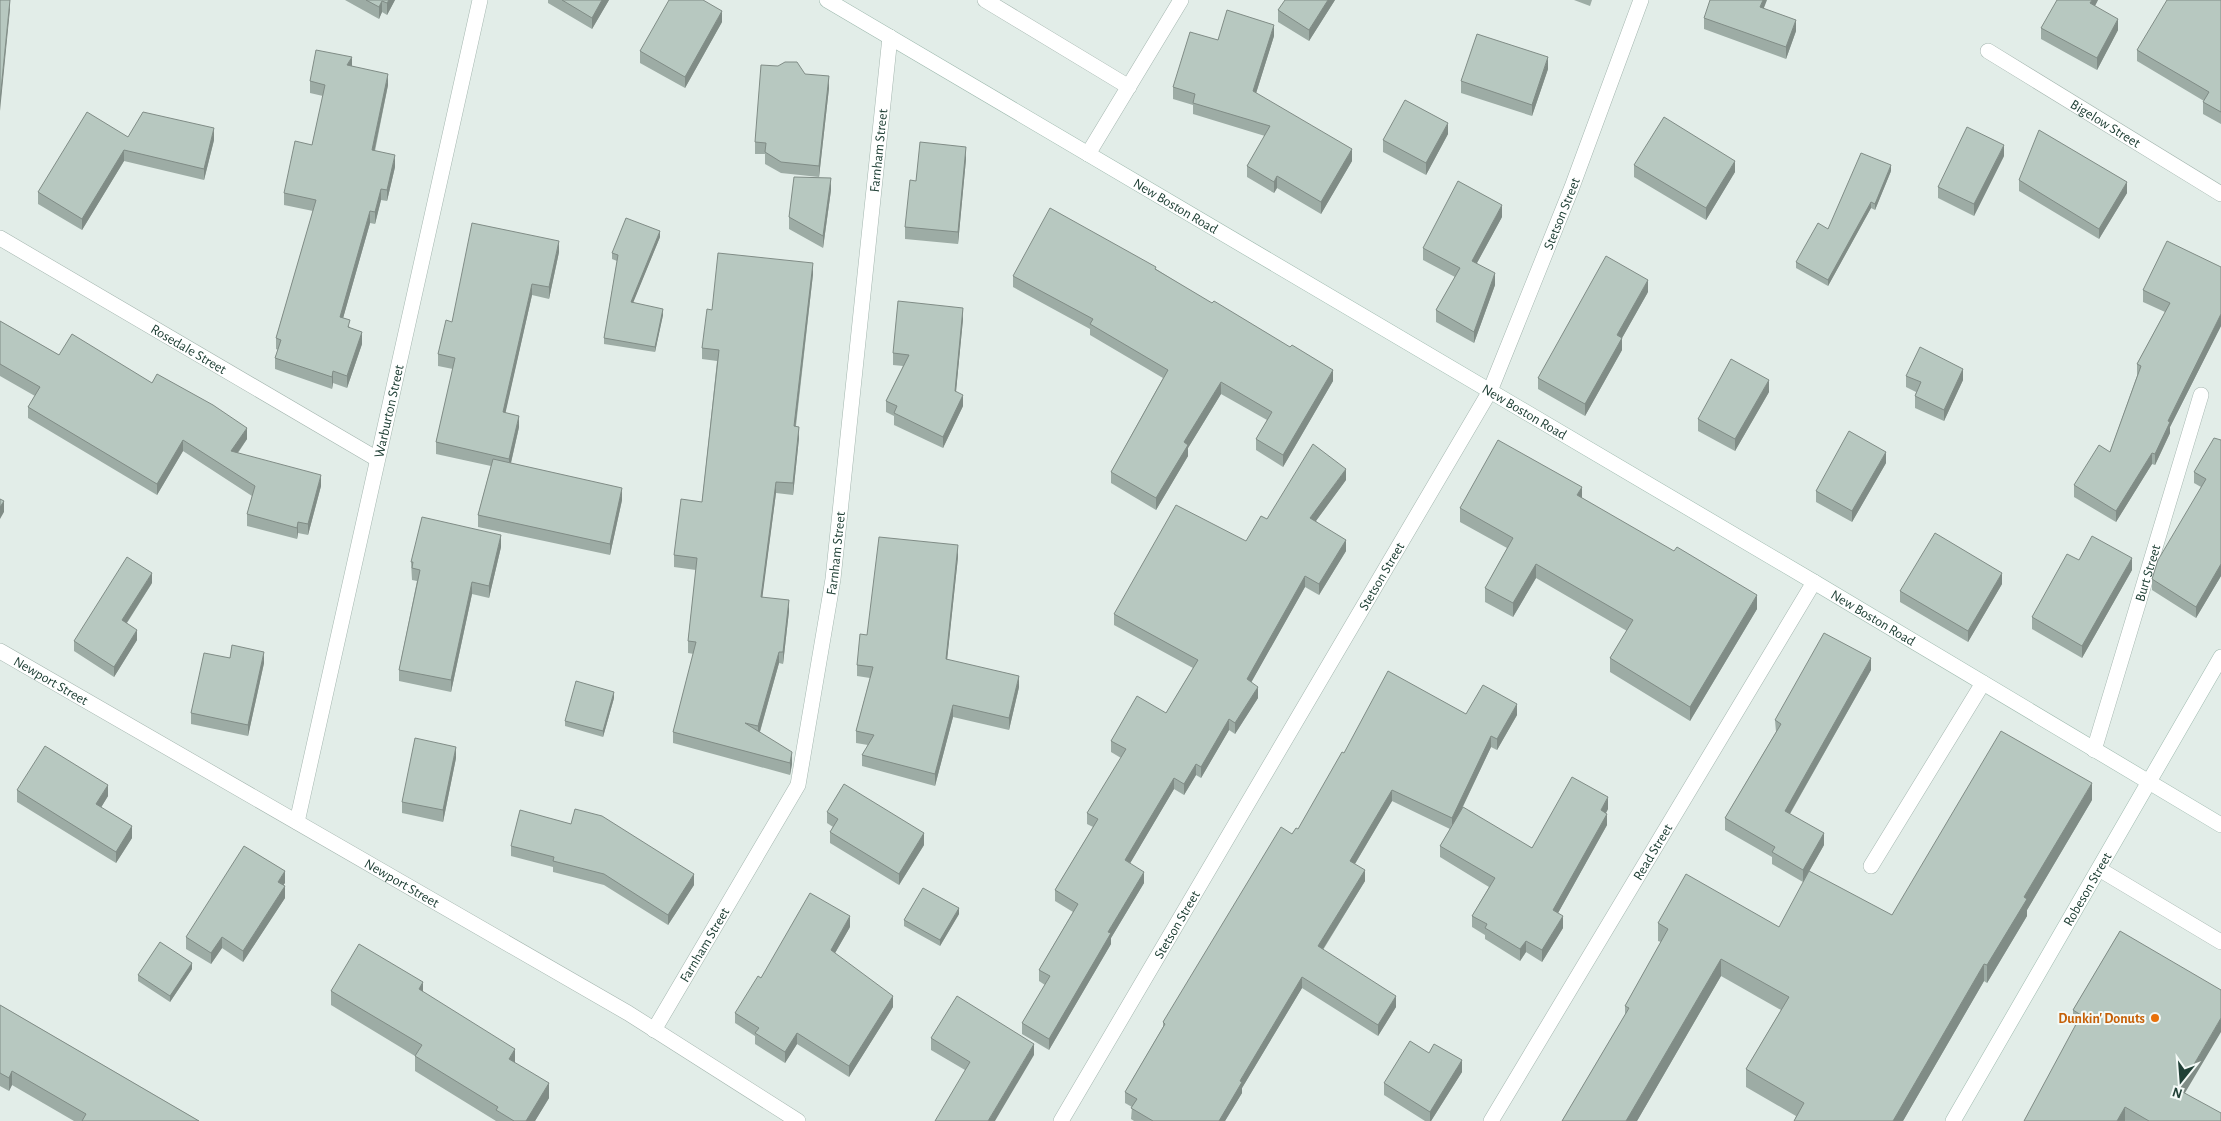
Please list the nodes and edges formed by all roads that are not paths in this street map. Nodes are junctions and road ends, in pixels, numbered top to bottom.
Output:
1 (480, 0) edge
2 (827, 0) edge
3 (985, 0) edge
4 (1181, 0) edge
5 (1641, 0) edge
6 (890, 37) junction
7 (1988, 52) dead end
8 (1129, 86) junction
9 (1088, 154) junction
10 (2221, 194) edge
11 (0, 238) edge
12 (1490, 390) junction
13 (2201, 395) dead end
14 (377, 459) junction
15 (1814, 582) junction
16 (0, 652) edge
17 (2221, 657) edge
18 (1984, 683) junction
19 (2094, 750) junction
20 (2148, 783) junction
21 (297, 822) junction
22 (2221, 825) edge
23 (1871, 866) dead end
24 (2099, 868) junction
25 (2221, 942) edge
26 (654, 1030) junction
27 (798, 1121) edge
28 (1061, 1121) edge
29 (1491, 1121) edge
30 (1953, 1121) edge

1 - 14 street, Warburton Street
2 - 6 street, New Boston Road
3 - 8 street
4 - 8 street
5 - 12 street, Stetson Street
6 - 9 street, New Boston Road
6 - 26 street, Farnham Street
7 - 10 street, Bigelow Street
8 - 9 street
9 - 12 street, New Boston Road
11 - 14 street, Rosedale Street
12 - 15 street, New Boston Road
12 - 28 street, Stetson Street
13 - 19 street, Burt Street
14 - 21 street, Warburton Street
15 - 18 street, New Boston Road
15 - 29 street, Read Street
16 - 21 street, Newport Street
17 - 20 street, Robeson Street
18 - 19 street, New Boston Road
18 - 23 street
19 - 20 street, New Boston Road
20 - 22 street, New Boston Road
20 - 24 street, Robeson Street
21 - 26 street, Newport Street
24 - 25 street
24 - 30 street, Robeson Street
26 - 27 street, Newport Street

